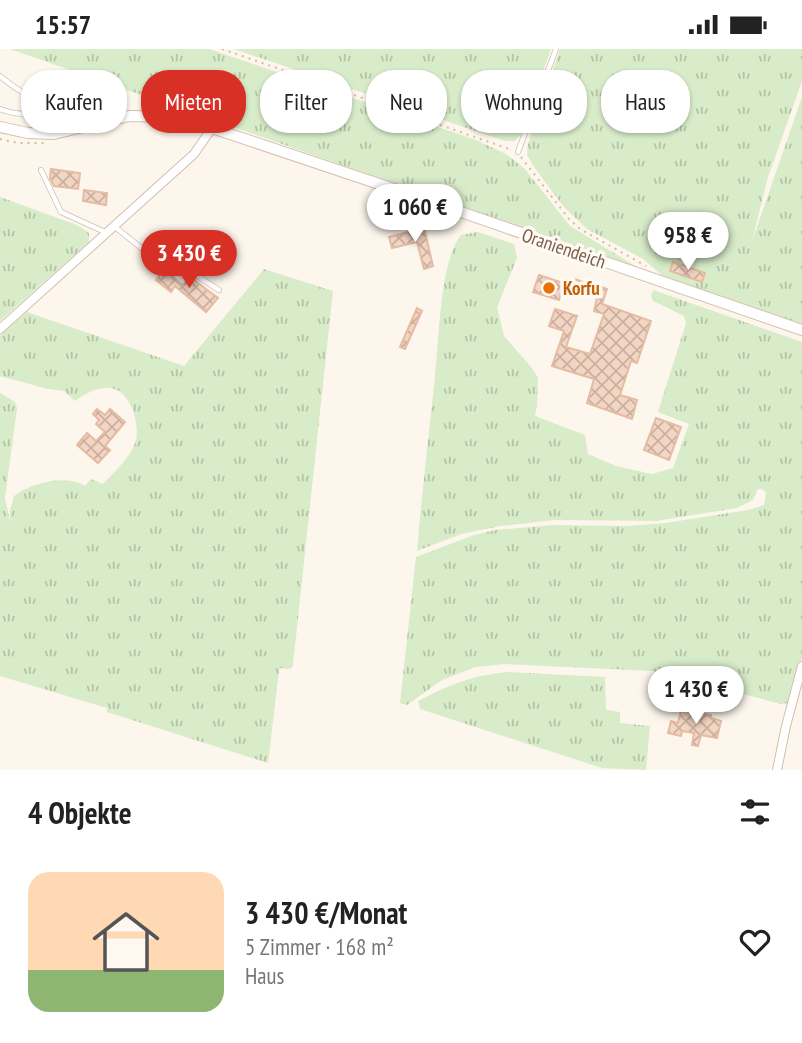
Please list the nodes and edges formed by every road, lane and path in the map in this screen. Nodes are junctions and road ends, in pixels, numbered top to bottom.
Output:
1 (222, 49) edge
2 (556, 49) edge
3 (0, 76) edge
4 (21, 93) edge
5 (0, 109) edge
6 (21, 115) edge
7 (0, 127) edge
8 (21, 132) edge
9 (24, 133) edge
10 (58, 133) edge
11 (209, 133) edge
12 (227, 133) edge
13 (0, 139) edge
14 (50, 143) dead end
15 (518, 152) junction
16 (41, 170) dead end
17 (110, 230) junction
18 (655, 280) junction
19 (219, 290) dead end
20 (0, 329) edge
21 (802, 330) edge
22 (802, 666) edge
23 (777, 770) edge

1 - 15 path
2 - 15 lane
3 - 4 lane
5 - 6 lane
7 - 8 main road, Oraniendeich
9 - 10 main road, Oraniendeich
11 - 17 street
12 - 18 main road, Oraniendeich
13 - 14 path
15 - 18 path
16 - 17 lane
17 - 19 lane
17 - 20 street
18 - 21 main road, Oraniendeich
22 - 23 street

